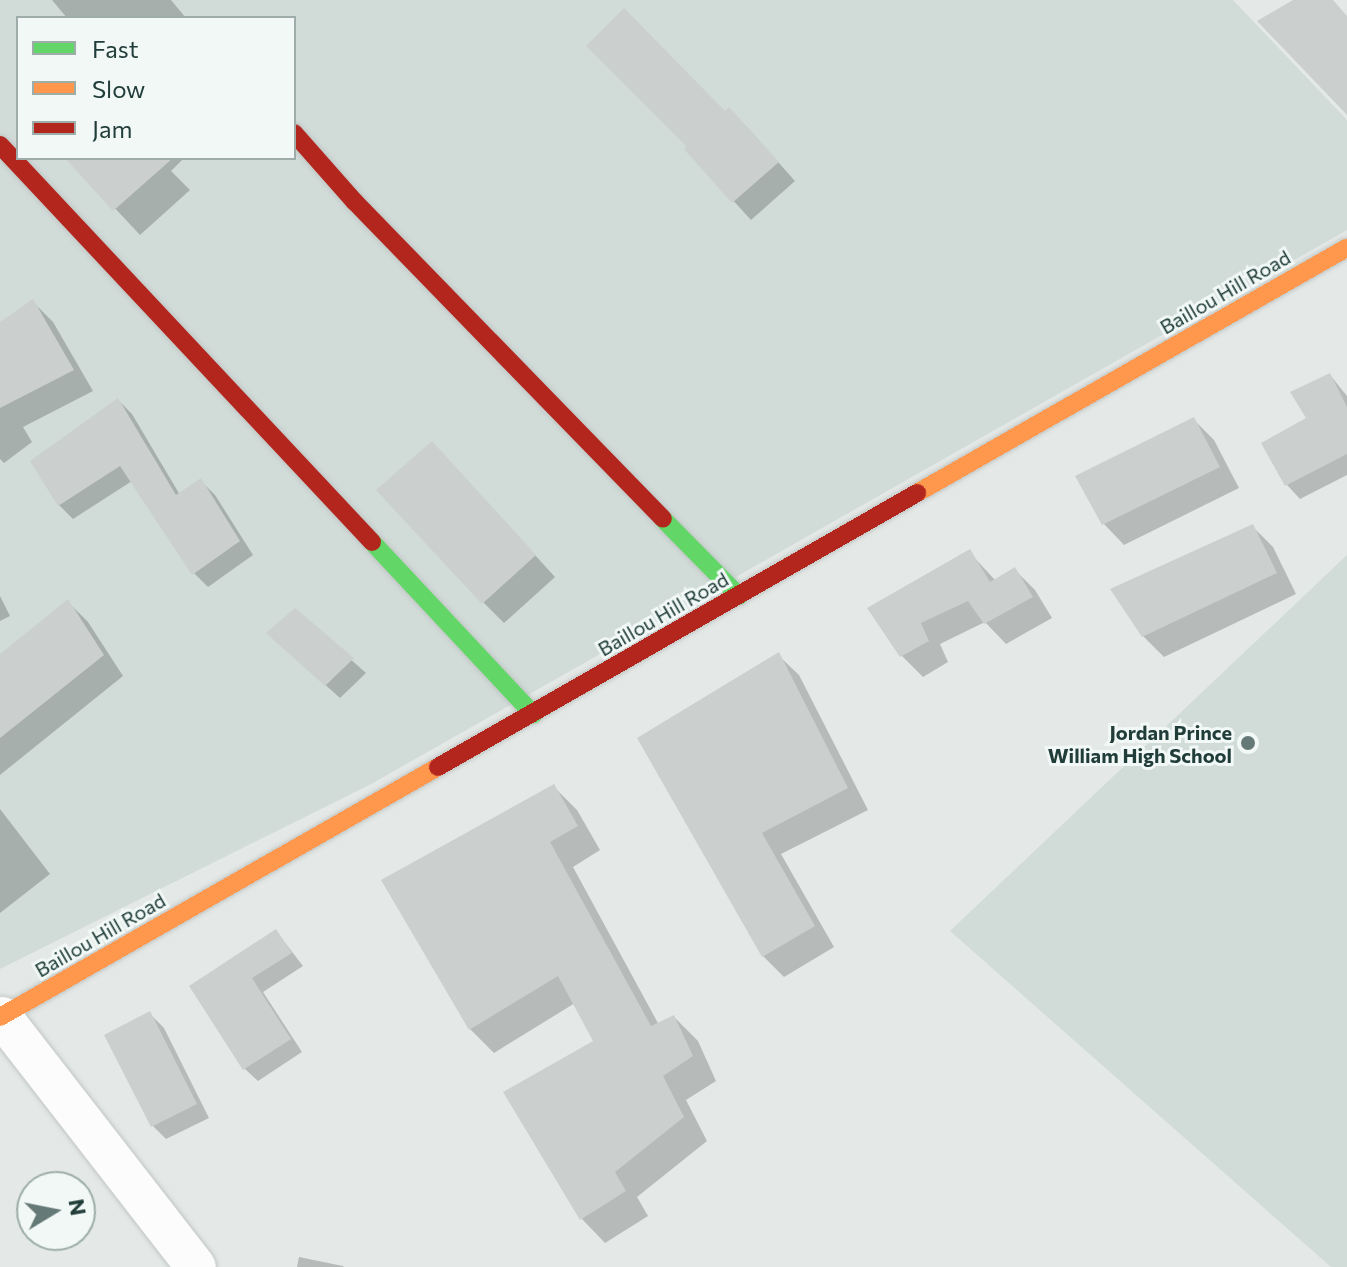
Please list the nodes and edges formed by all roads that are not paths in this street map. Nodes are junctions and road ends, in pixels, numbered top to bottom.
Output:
1 (296, 135) edge
2 (0, 145) edge
3 (1347, 248) edge
4 (739, 596) junction
5 (533, 714) junction
6 (1, 1017) edge
7 (196, 1267) edge

1 - 4 main road
2 - 5 main road
3 - 4 main road, Baillou Hill Road
4 - 5 main road, Baillou Hill Road
5 - 6 main road, Baillou Hill Road
6 - 7 street

